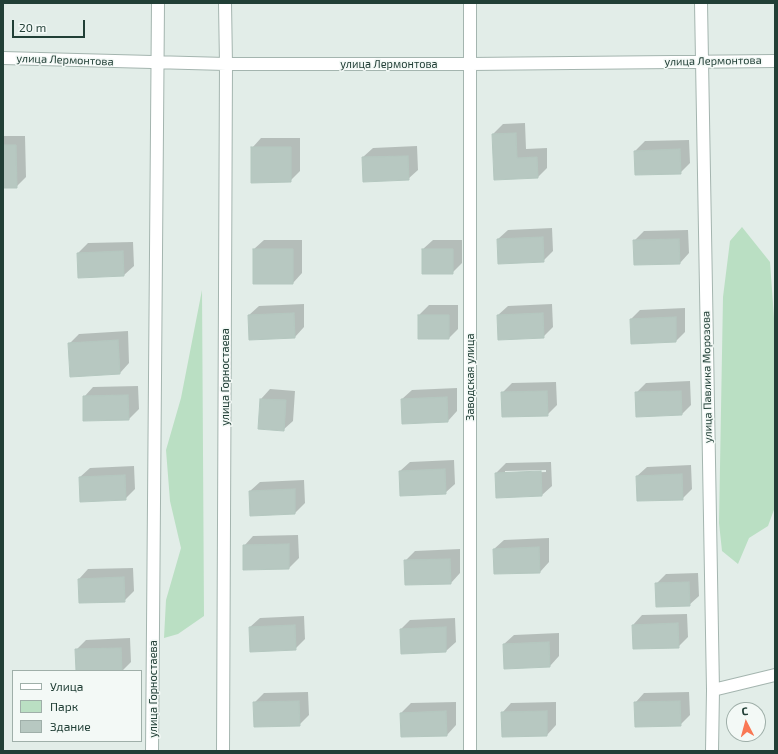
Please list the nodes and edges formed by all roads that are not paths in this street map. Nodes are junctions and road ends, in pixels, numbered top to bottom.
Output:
1 (158, 3) edge
2 (225, 3) edge
3 (470, 3) edge
4 (701, 3) edge
5 (3, 58) edge
6 (775, 60) edge
7 (701, 61) junction
8 (158, 62) junction
9 (226, 64) junction
10 (470, 64) junction
11 (775, 675) edge
12 (713, 690) junction
13 (152, 751) edge
14 (222, 751) edge
15 (470, 751) edge
16 (712, 751) edge

1 - 8 street, улица Горностаева
2 - 9 street, улица Горностаева
3 - 10 street, Заводская улица
4 - 7 street, улица Павлика Морозова
5 - 8 street, улица Лермонтова
6 - 7 street, улица Лермонтова
7 - 10 street, улица Лермонтова
7 - 12 street, улица Павлика Морозова
8 - 9 street, улица Лермонтова
8 - 13 street, улица Горностаева
9 - 10 street, улица Лермонтова
9 - 14 street, улица Горностаева
10 - 15 street, Заводская улица
11 - 12 street
12 - 16 street, улица Павлика Морозова

